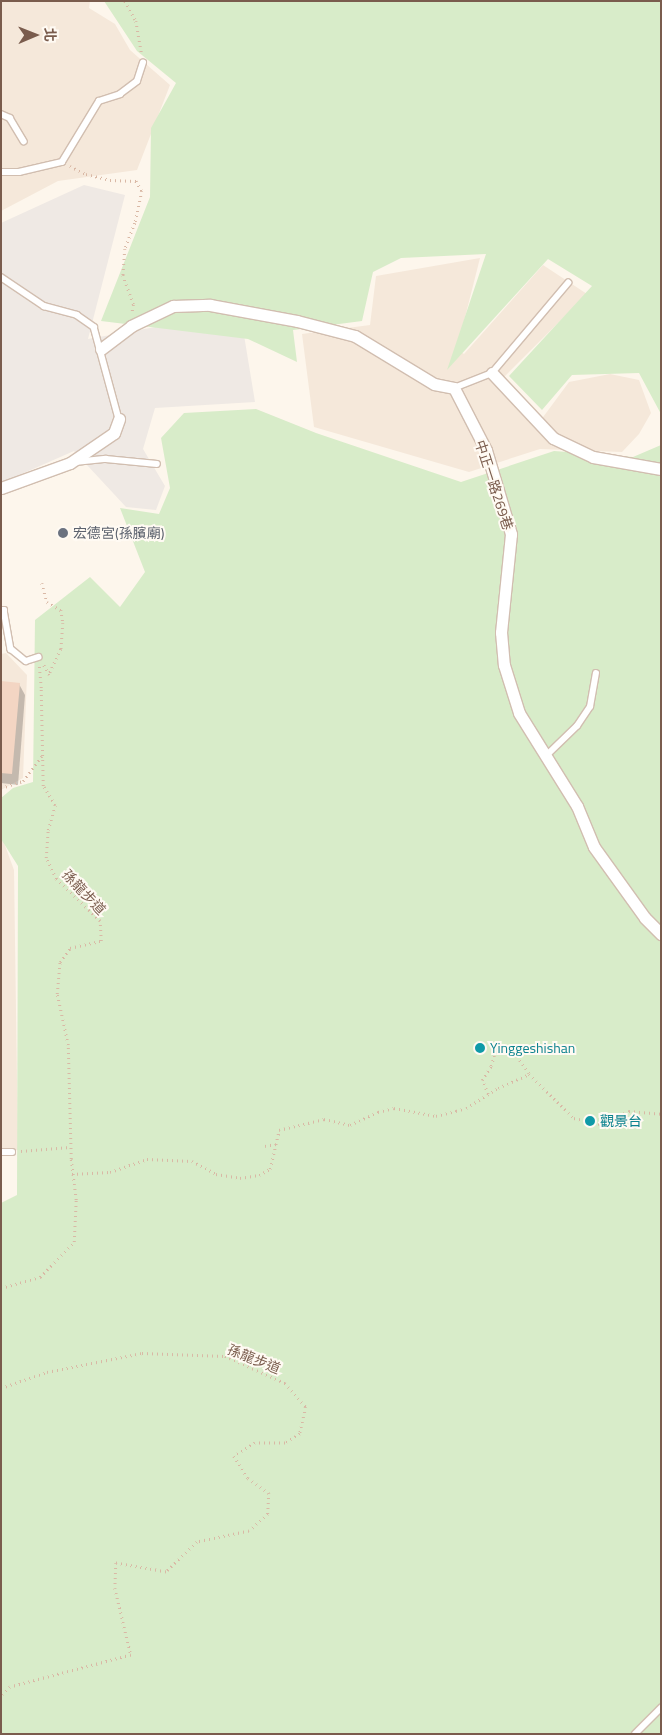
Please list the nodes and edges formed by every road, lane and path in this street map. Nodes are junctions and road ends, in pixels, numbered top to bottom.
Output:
1 (125, 1) edge
2 (143, 63) joint
3 (1, 114) edge
4 (24, 141) dead end
5 (62, 162) junction
6 (1, 172) edge
7 (1, 277) edge
8 (568, 283) dead end
9 (131, 326) junction
10 (101, 348) junction
11 (492, 373) junction
12 (454, 388) junction
13 (119, 419) joint
14 (70, 463) junction
15 (158, 464) dead end
16 (661, 470) edge
17 (1, 488) edge
18 (42, 583) dead end
19 (1, 610) edge
20 (38, 657) junction
21 (596, 674) dead end
22 (43, 755) junction
23 (546, 756) junction
24 (1, 788) edge
25 (661, 934) edge
26 (529, 1074) junction
27 (488, 1094) junction
28 (661, 1114) edge
29 (276, 1144) junction
30 (71, 1146) junction
31 (265, 1146) dead end
32 (1, 1152) edge
33 (12, 1152) joint
34 (72, 1174) junction
35 (1, 1288) edge
36 (1, 1388) edge
37 (1, 1696) edge
38 (661, 1708) edge
39 (635, 1734) edge

1 - 2 path
2 - 5 lane
3 - 4 lane
5 - 6 lane
5 - 9 path
7 - 10 lane
8 - 11 lane
9 - 10 street
9 - 12 street
10 - 13 lane
11 - 12 lane
11 - 16 street
12 - 23 street, 中正一路269巷
13 - 14 street
14 - 15 lane
14 - 17 street
18 - 20 path
19 - 20 lane
20 - 22 path, 孫龍步道
21 - 23 lane
22 - 24 path
22 - 30 path, 孫龍步道
23 - 25 street, 中正一路269巷
26 - 27 path
26 - 27 path
26 - 28 path
27 - 29 path
29 - 31 path
29 - 34 path
30 - 33 path
30 - 34 path, 孫龍步道
32 - 33 lane
34 - 35 path, 孫龍步道
36 - 37 path, 孫龍步道
38 - 39 lane

